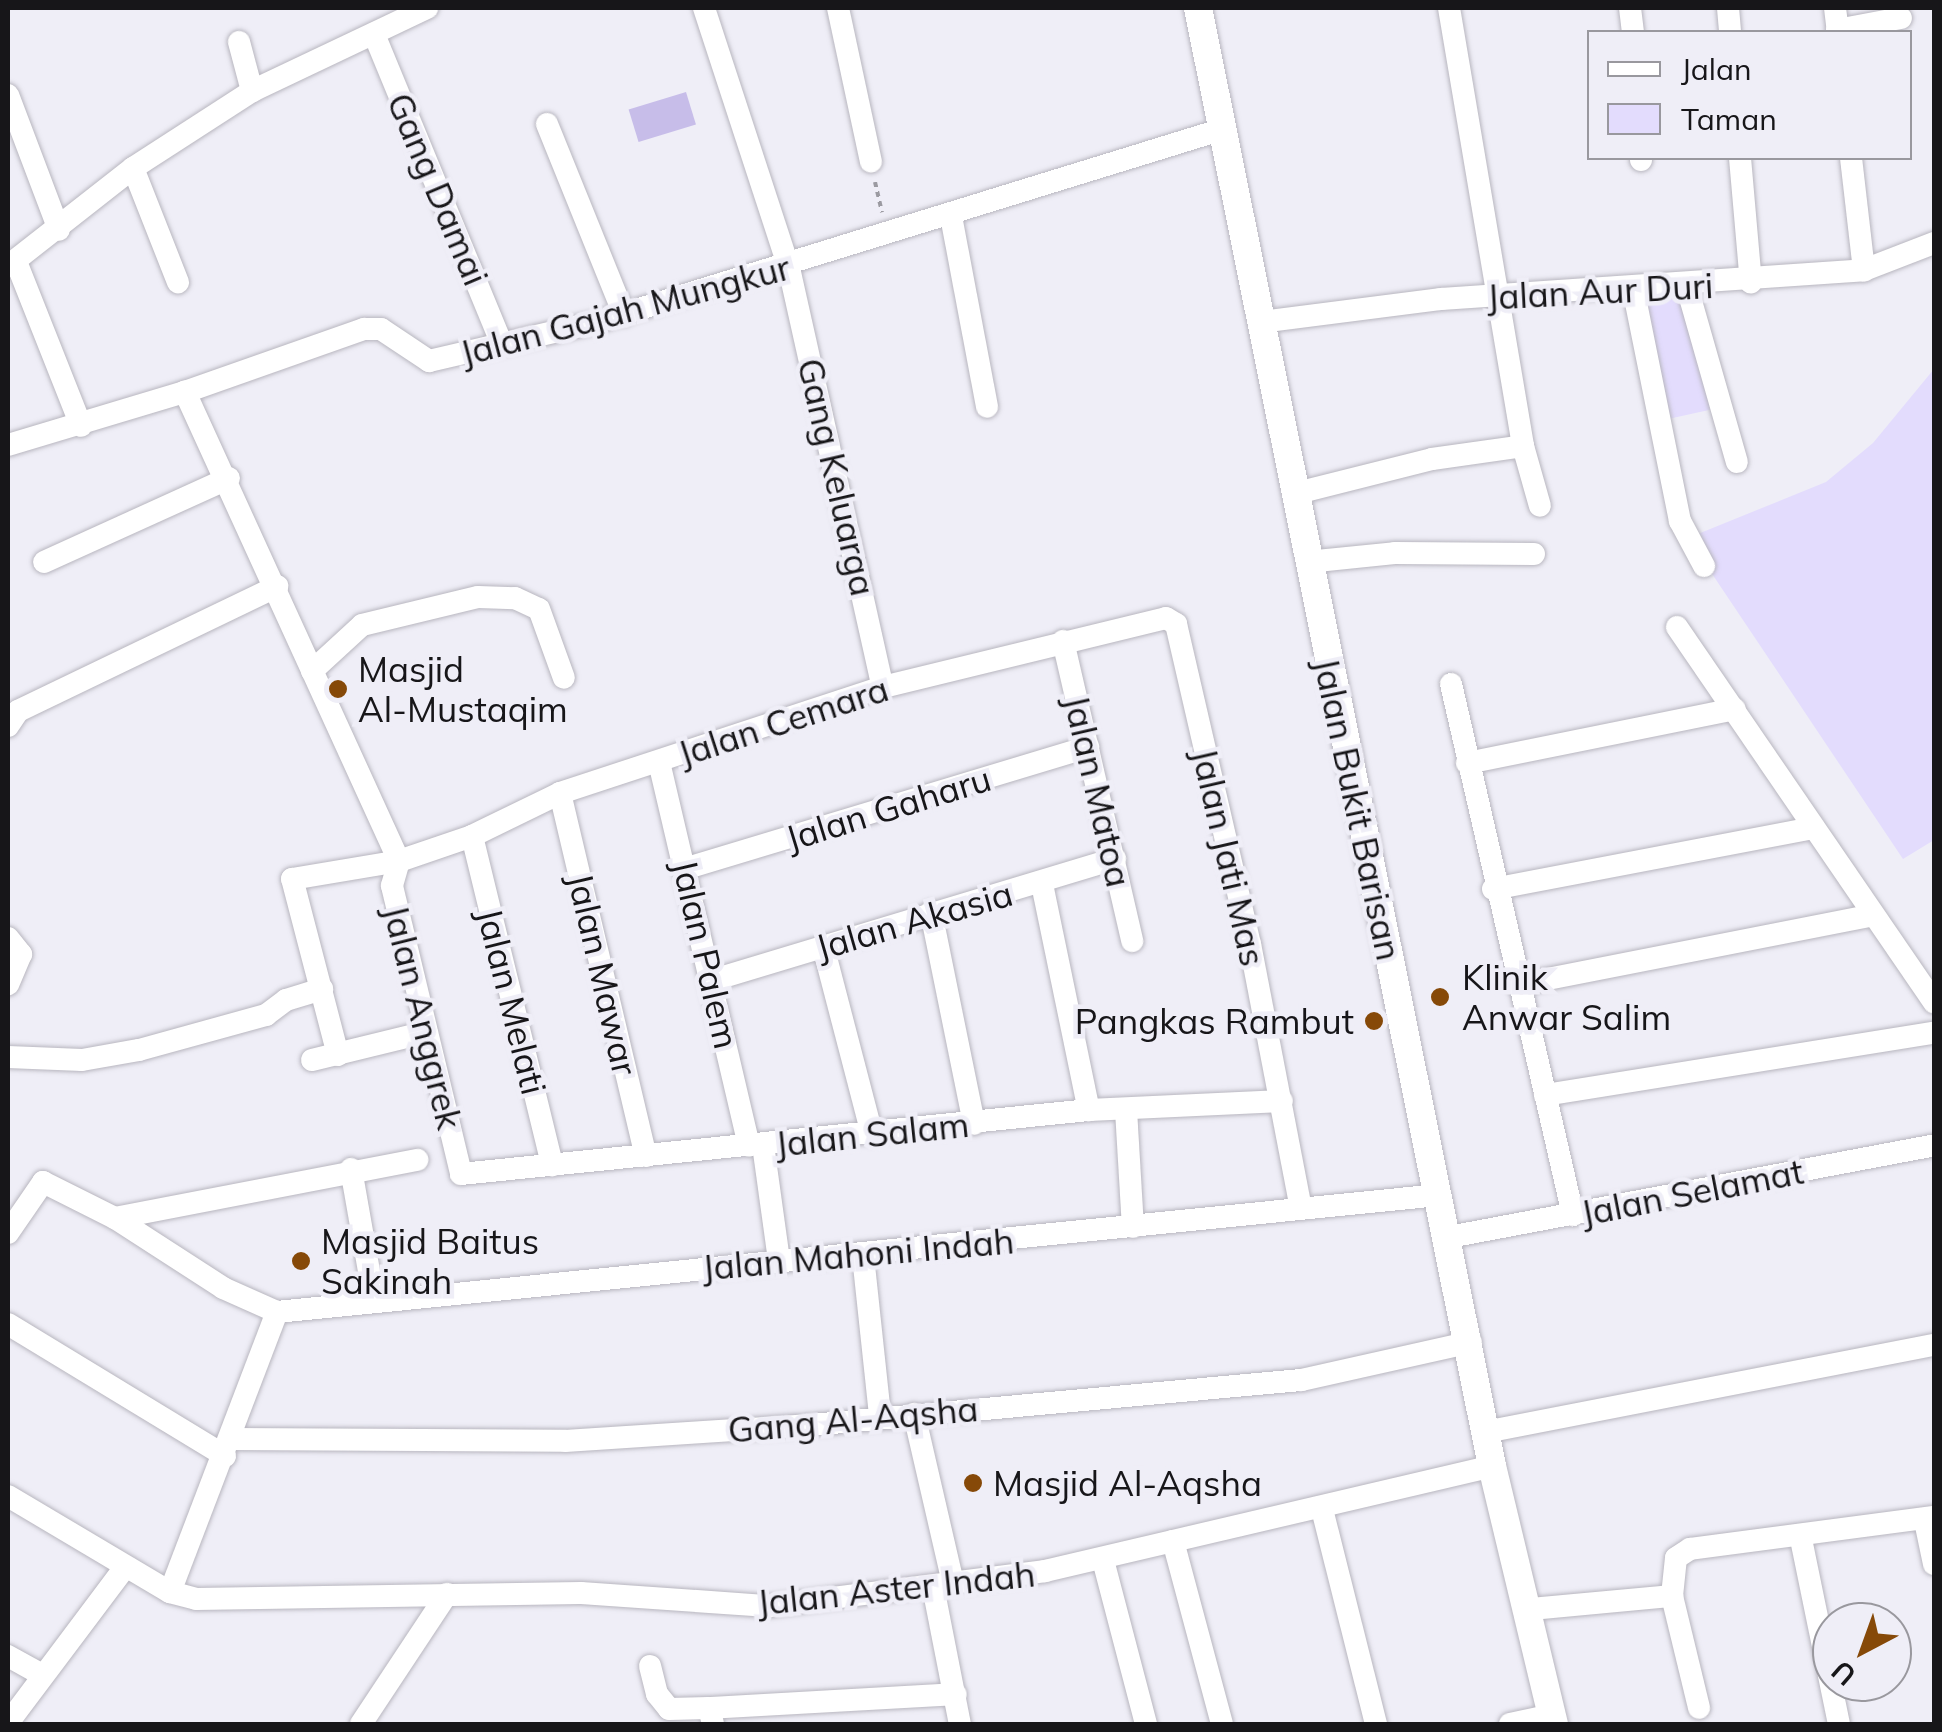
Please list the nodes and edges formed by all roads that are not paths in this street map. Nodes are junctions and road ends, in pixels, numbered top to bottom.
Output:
1 (427, 8) edge
2 (704, 8) edge
3 (838, 8) edge
4 (1198, 8) edge
5 (1449, 8) edge
6 (1901, 18) dead end
7 (1836, 23) edge
8 (374, 34) junction
9 (239, 42) dead end
10 (252, 91) junction
11 (8, 95) edge
12 (547, 124) dead end
13 (1220, 130) junction
14 (1740, 160) edge
15 (1851, 160) edge
16 (871, 162) road end
17 (133, 168) junction
18 (951, 216) junction
19 (58, 230) junction
20 (1934, 243) edge
21 (12, 265) edge
22 (789, 268) junction
23 (1864, 270) junction
24 (178, 282) dead end
25 (1751, 282) junction
26 (1688, 286) junction
27 (1633, 288) junction
28 (1497, 296) junction
29 (624, 315) junction
30 (1261, 322) junction
31 (502, 344) junction
32 (185, 392) junction
33 (987, 407) dead end
34 (81, 426) junction
35 (8, 445) edge
36 (1523, 446) junction
37 (1737, 462) dead end
38 (229, 478) junction
39 (1293, 494) junction
40 (1540, 506) dead end
41 (1534, 554) dead end
42 (44, 562) dead end
43 (1307, 562) junction
44 (1704, 566) dead end
45 (278, 586) junction
46 (1176, 624) joint
47 (1677, 627) dead end
48 (1062, 641) junction
49 (312, 671) junction
50 (564, 678) dead end
51 (1450, 684) dead end
52 (883, 686) junction
53 (11, 709) edge
54 (1736, 709) junction
55 (1088, 747) junction
56 (659, 762) junction
57 (1467, 762) junction
58 (560, 793) junction
59 (1812, 828) junction
60 (472, 836) junction
61 (1114, 860) junction
62 (399, 861) junction
63 (687, 868) junction
64 (1042, 884) junction
65 (1493, 888) junction
66 (931, 912) junction
67 (1873, 914) junction
68 (8, 938) edge
69 (1132, 941) dead end
70 (822, 946) junction
71 (713, 980) junction
72 (8, 984) edge
73 (1517, 985) junction
74 (322, 989) junction
75 (1934, 1002) edge
76 (428, 1032) junction
77 (1934, 1033) edge
78 (338, 1055) junction
79 (8, 1058) edge
80 (312, 1060) dead end
81 (1545, 1095) junction
82 (1282, 1101) junction
83 (1090, 1110) junction
84 (1126, 1110) junction
85 (974, 1124) junction
86 (872, 1134) junction
87 (1934, 1145) edge
88 (756, 1146) junction
89 (646, 1156) junction
90 (417, 1160) dead end
91 (552, 1165) junction
92 (350, 1169) junction
93 (461, 1174) joint
94 (1439, 1195) junction
95 (1301, 1208) junction
96 (1573, 1216) junction
97 (115, 1218) junction
98 (1133, 1226) junction
99 (8, 1233) edge
100 (1449, 1237) junction
101 (863, 1256) junction
102 (779, 1260) junction
103 (374, 1300) junction
104 (277, 1312) junction
105 (8, 1324) edge
106 (1471, 1342) junction
107 (1934, 1345) edge
108 (914, 1414) junction
109 (880, 1416) junction
110 (1485, 1432) junction
111 (228, 1447) junction
112 (1492, 1466) junction
113 (8, 1496) edge
114 (1322, 1509) junction
115 (1930, 1519) edge
116 (1801, 1539) junction
117 (1173, 1540) junction
118 (1103, 1560) junction
119 (1934, 1564) edge
120 (125, 1567) junction
121 (942, 1585) junction
122 (170, 1592) junction
123 (448, 1594) junction
124 (1672, 1596) junction
125 (1530, 1609) junction
126 (8, 1656) edge
127 (650, 1666) dead end
128 (42, 1675) junction
129 (956, 1694) junction
130 (823, 1700) junction
131 (1699, 1708) dead end
132 (711, 1716) edge
133 (1553, 1720) edge
134 (8, 1723) edge
135 (361, 1724) edge
136 (828, 1724) edge
137 (960, 1724) edge
138 (1146, 1724) edge
139 (1222, 1724) edge
140 (1376, 1724) edge
141 (1510, 1724) edge
142 (1839, 1724) edge

1 - 8 street
2 - 22 street, Gang Keluarga
3 - 16 street
4 - 13 main road, Jalan Bukit Barisan
5 - 28 street
6 - 7 street
8 - 10 street
8 - 31 street, Gang Damai
9 - 10 street
10 - 17 street
11 - 19 street
12 - 29 street
13 - 18 street, Jalan Gajah Mungkur
13 - 30 main road, Jalan Bukit Barisan
14 - 25 street
15 - 23 street
17 - 19 street
17 - 24 street
18 - 22 street, Jalan Gajah Mungkur
18 - 33 street
19 - 21 street
20 - 23 street, Jalan Aur Duri
21 - 34 street
22 - 29 street, Jalan Gajah Mungkur
22 - 52 street, Gang Keluarga
23 - 25 street, Jalan Aur Duri
25 - 26 street, Jalan Aur Duri
26 - 27 street, Jalan Aur Duri
26 - 37 street
27 - 28 street, Jalan Aur Duri
27 - 44 street
28 - 30 street, Jalan Aur Duri
28 - 36 street
29 - 31 street, Jalan Gajah Mungkur
30 - 39 main road, Jalan Bukit Barisan
31 - 32 street, Jalan Gajah Mungkur
32 - 34 street, Jalan Gajah Mungkur
32 - 38 street
34 - 35 street, Jalan Gajah Mungkur
36 - 39 street
36 - 40 street
38 - 42 street
38 - 45 street
39 - 43 main road, Jalan Bukit Barisan
41 - 43 street
43 - 94 main road, Jalan Bukit Barisan
45 - 49 street
45 - 53 street
46 - 48 street, Jalan Cemara
46 - 82 street, Jalan Jati Mas
47 - 54 street
48 - 52 street, Jalan Cemara
48 - 55 street, Jalan Matoa
49 - 50 street
49 - 62 street
51 - 57 street
52 - 56 street, Jalan Cemara
54 - 57 street
54 - 59 street
55 - 61 street, Jalan Matoa
55 - 63 street, Jalan Gaharu
56 - 58 street, Jalan Cemara
56 - 63 street, Jalan Palem
57 - 65 street
58 - 60 street, Jalan Cemara
58 - 89 street, Jalan Mawar
59 - 65 street
59 - 67 street
60 - 62 street, Jalan Cemara
60 - 91 street, Jalan Melati
61 - 64 street, Jalan Akasia
61 - 69 street, Jalan Matoa
62 - 74 street, Jalan Cemara
62 - 76 street, Jalan Anggrek
63 - 71 street, Jalan Palem
64 - 66 street, Jalan Akasia
64 - 83 street
65 - 73 street
66 - 70 street, Jalan Akasia
66 - 85 street
67 - 73 street
67 - 75 street
68 - 72 street
70 - 71 street, Jalan Akasia
70 - 86 street
71 - 88 street, Jalan Palem
73 - 81 street
74 - 78 street
74 - 79 street
76 - 78 street
76 - 93 street, Jalan Anggrek
77 - 81 street
78 - 80 street
81 - 96 street
82 - 84 street, Jalan Salam
82 - 95 street, Jalan Jati Mas
83 - 84 street, Jalan Salam
83 - 85 street, Jalan Salam
84 - 98 street
85 - 86 street, Jalan Salam
86 - 88 street, Jalan Salam
87 - 96 street, Jalan Selamat
88 - 89 street, Jalan Salam
88 - 102 street, Jalan Palem
89 - 91 street, Jalan Salam
90 - 92 street
91 - 93 street, Jalan Salam
92 - 97 street
92 - 103 street
94 - 95 street, Jalan Mahoni Indah
94 - 100 main road, Jalan Bukit Barisan
95 - 98 street, Jalan Mahoni Indah
96 - 100 street, Jalan Selamat
97 - 99 street
97 - 104 street
98 - 101 street, Jalan Mahoni Indah
100 - 106 main road, Jalan Bukit Barisan
101 - 102 street, Jalan Mahoni Indah
101 - 109 street
102 - 103 street, Jalan Mahoni Indah
103 - 104 street, Jalan Mahoni Indah
104 - 111 street
105 - 111 street
106 - 108 street, Gang Al-Aqsha
106 - 110 main road, Jalan Bukit Barisan
107 - 110 street
108 - 109 street, Gang Al-Aqsha
108 - 121 street
109 - 111 street, Gang Al-Aqsha
110 - 112 main road, Jalan Bukit Barisan
111 - 122 street
112 - 114 street, Jalan Aster Indah
112 - 125 main road, Jalan Bukit Barisan
113 - 120 street, Jalan Aster Indah
114 - 117 street, Jalan Aster Indah
114 - 140 street
115 - 116 street
115 - 119 street
116 - 124 street
116 - 142 street
117 - 118 street, Jalan Aster Indah
117 - 139 street
118 - 121 street, Jalan Aster Indah
118 - 138 street
120 - 122 street, Jalan Aster Indah
120 - 128 street
121 - 123 street, Jalan Aster Indah
121 - 129 street
122 - 123 street, Jalan Aster Indah
123 - 135 street
124 - 125 street
124 - 131 street
125 - 133 main road, Jalan Bukit Barisan
126 - 128 street
127 - 132 street
128 - 134 street
129 - 130 street
129 - 137 street
130 - 132 street
130 - 136 street
133 - 141 street

